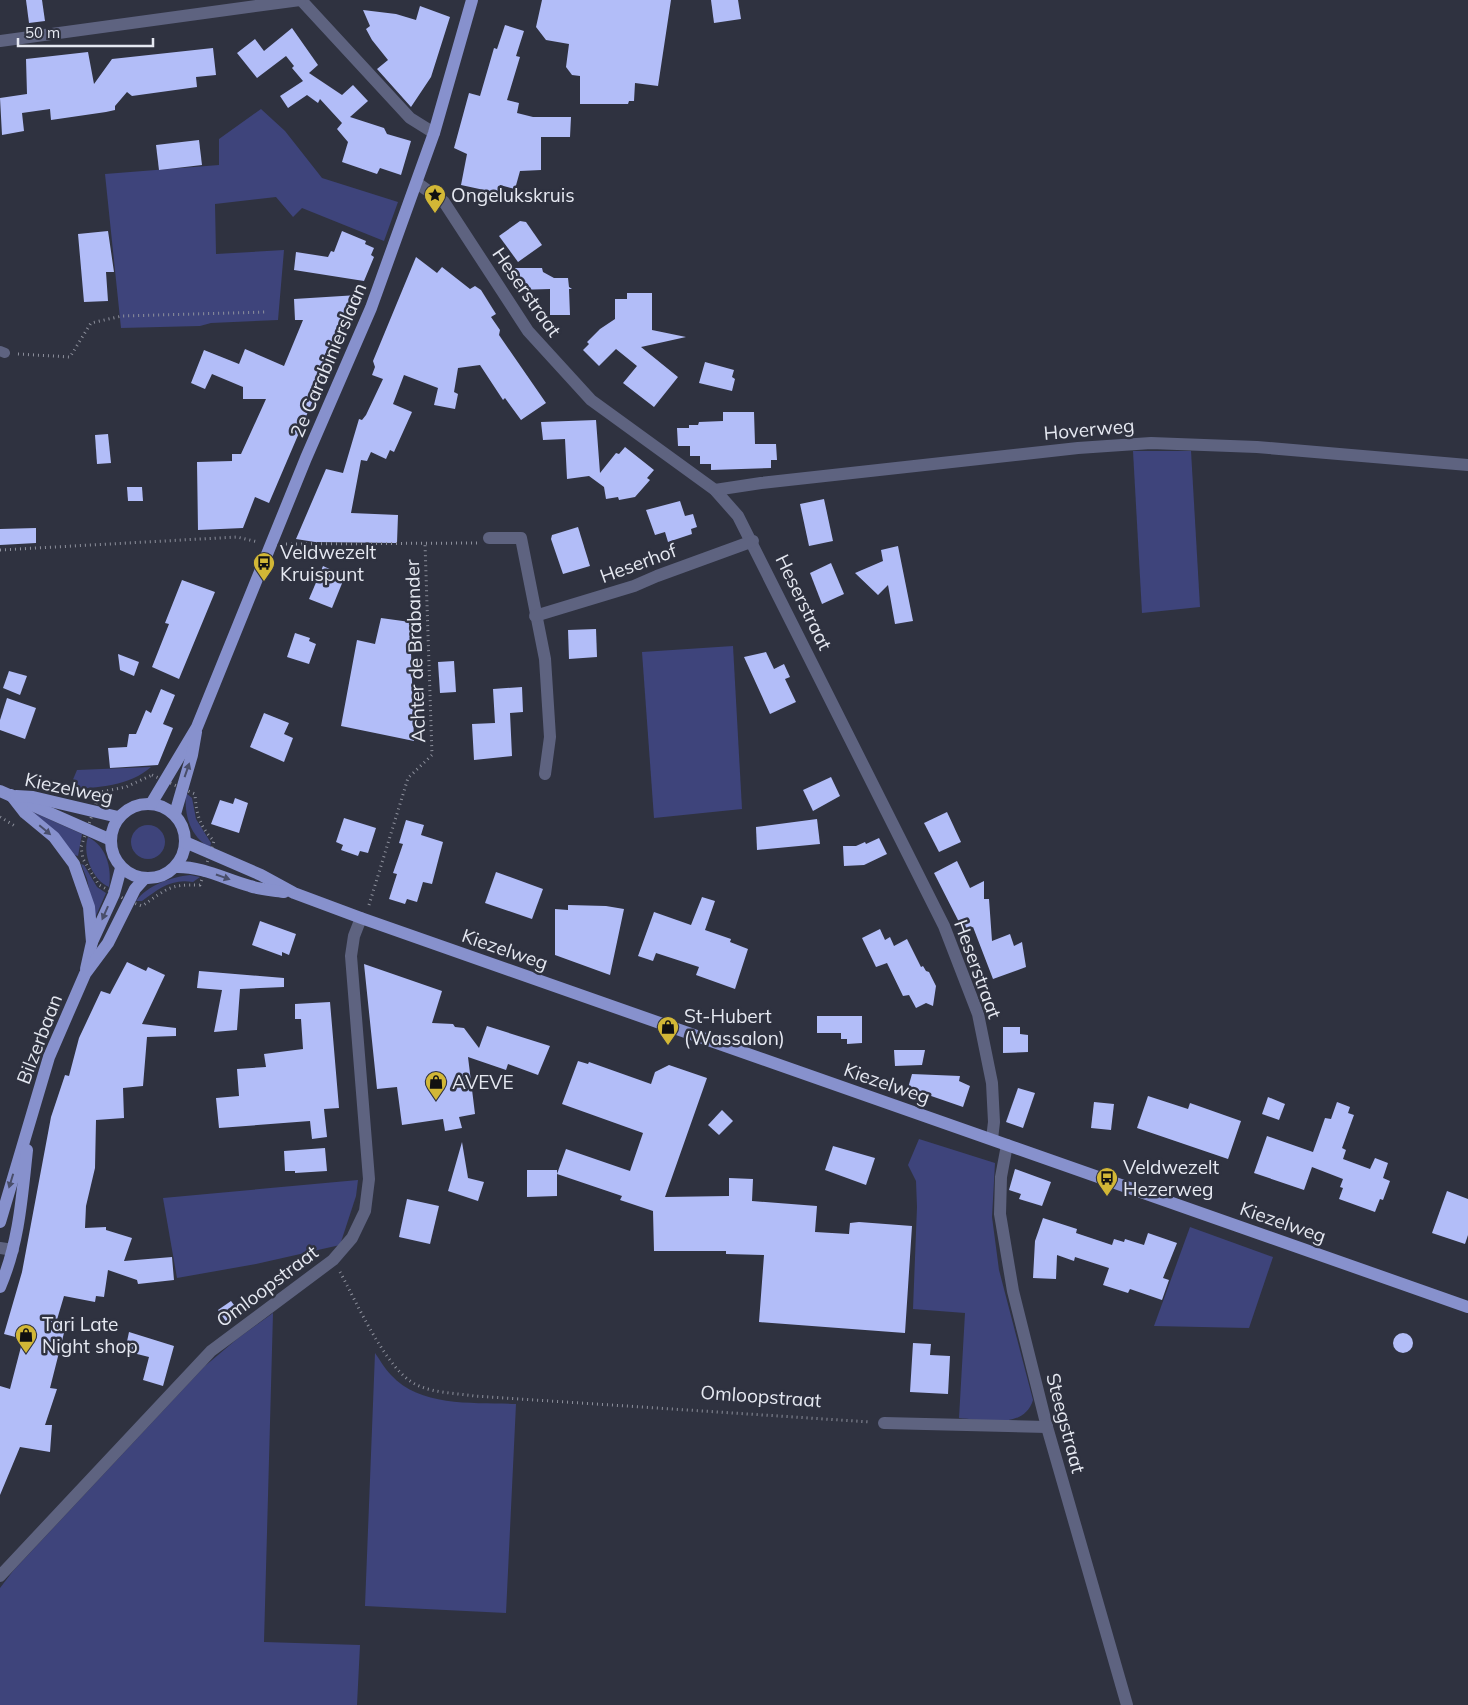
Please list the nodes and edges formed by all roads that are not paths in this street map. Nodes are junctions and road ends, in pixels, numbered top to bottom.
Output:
1 (301, 0) edge
2 (472, 0) edge
3 (0, 41) edge
4 (434, 133) junction
5 (417, 184) junction
6 (1468, 465) edge
7 (715, 490) junction
8 (489, 538) road end
9 (753, 541) junction
10 (535, 616) junction
11 (197, 727) junction
12 (545, 774) dead end
13 (6, 793) edge
14 (151, 804) junction
15 (175, 814) junction
16 (118, 817) junction
17 (111, 840) junction
18 (185, 842) junction
19 (121, 868) junction
20 (175, 868) junction
21 (144, 879) junction
22 (294, 893) junction
23 (361, 918) junction
24 (92, 942) junction
25 (85, 974) junction
26 (31, 1118) junction
27 (992, 1140) junction
28 (1007, 1145) junction
29 (1, 1215) edge
30 (19, 1220) junction
31 (6, 1249) edge
32 (0, 1287) edge
33 (1468, 1306) edge
34 (884, 1423) road end
35 (1047, 1427) junction
36 (0, 1576) edge
37 (1127, 1705) edge

1 - 3 street
1 - 4 street
2 - 4 main road, 2e Carabinierslaan
4 - 5 main road, 2e Carabinierslaan
5 - 7 street, Heserstraat
5 - 11 main road, 2e Carabinierslaan
6 - 7 street, Hoverweg
7 - 9 street, Heserstraat
8 - 10 street
9 - 10 street, Heserhof
9 - 27 street, Heserstraat
10 - 12 street
11 - 14 main road, 2e Carabinierslaan
15 -> 11 main road, 2e Carabinierslaan
13 - 16 main road, Kiezelweg
13 - 17 main road, Kiezelweg
13 -> 24 main road
14 - 15 main road
14 - 16 main road, Kiezelweg
15 - 18 main road
16 - 17 main road, Kiezelweg
17 - 19 main road
18 - 20 main road
18 - 22 main road, Kiezelweg
19 - 21 main road
19 -> 24 main road, Bilzerbaan
20 - 21 main road, Kiezelweg
20 -> 22 main road, Kiezelweg
21 - 25 main road, Bilzerbaan
22 - 23 main road, Kiezelweg
23 - 27 main road, Kiezelweg
23 - 36 street, Omloopstraat
24 - 25 main road, Bilzerbaan
25 - 26 main road, Bilzerbaan
26 -> 29 main road, Bilzerbaan
26 - 30 main road, Bilzerbaan
27 - 28 main road, Kiezelweg
28 - 33 main road, Kiezelweg
28 - 35 street, Steegstraat
29 - 30 street
30 - 31 main road, Bilzerbaan
31 - 32 main road, Bilzerbaan
34 - 35 street
35 - 37 street, Steegstraat

